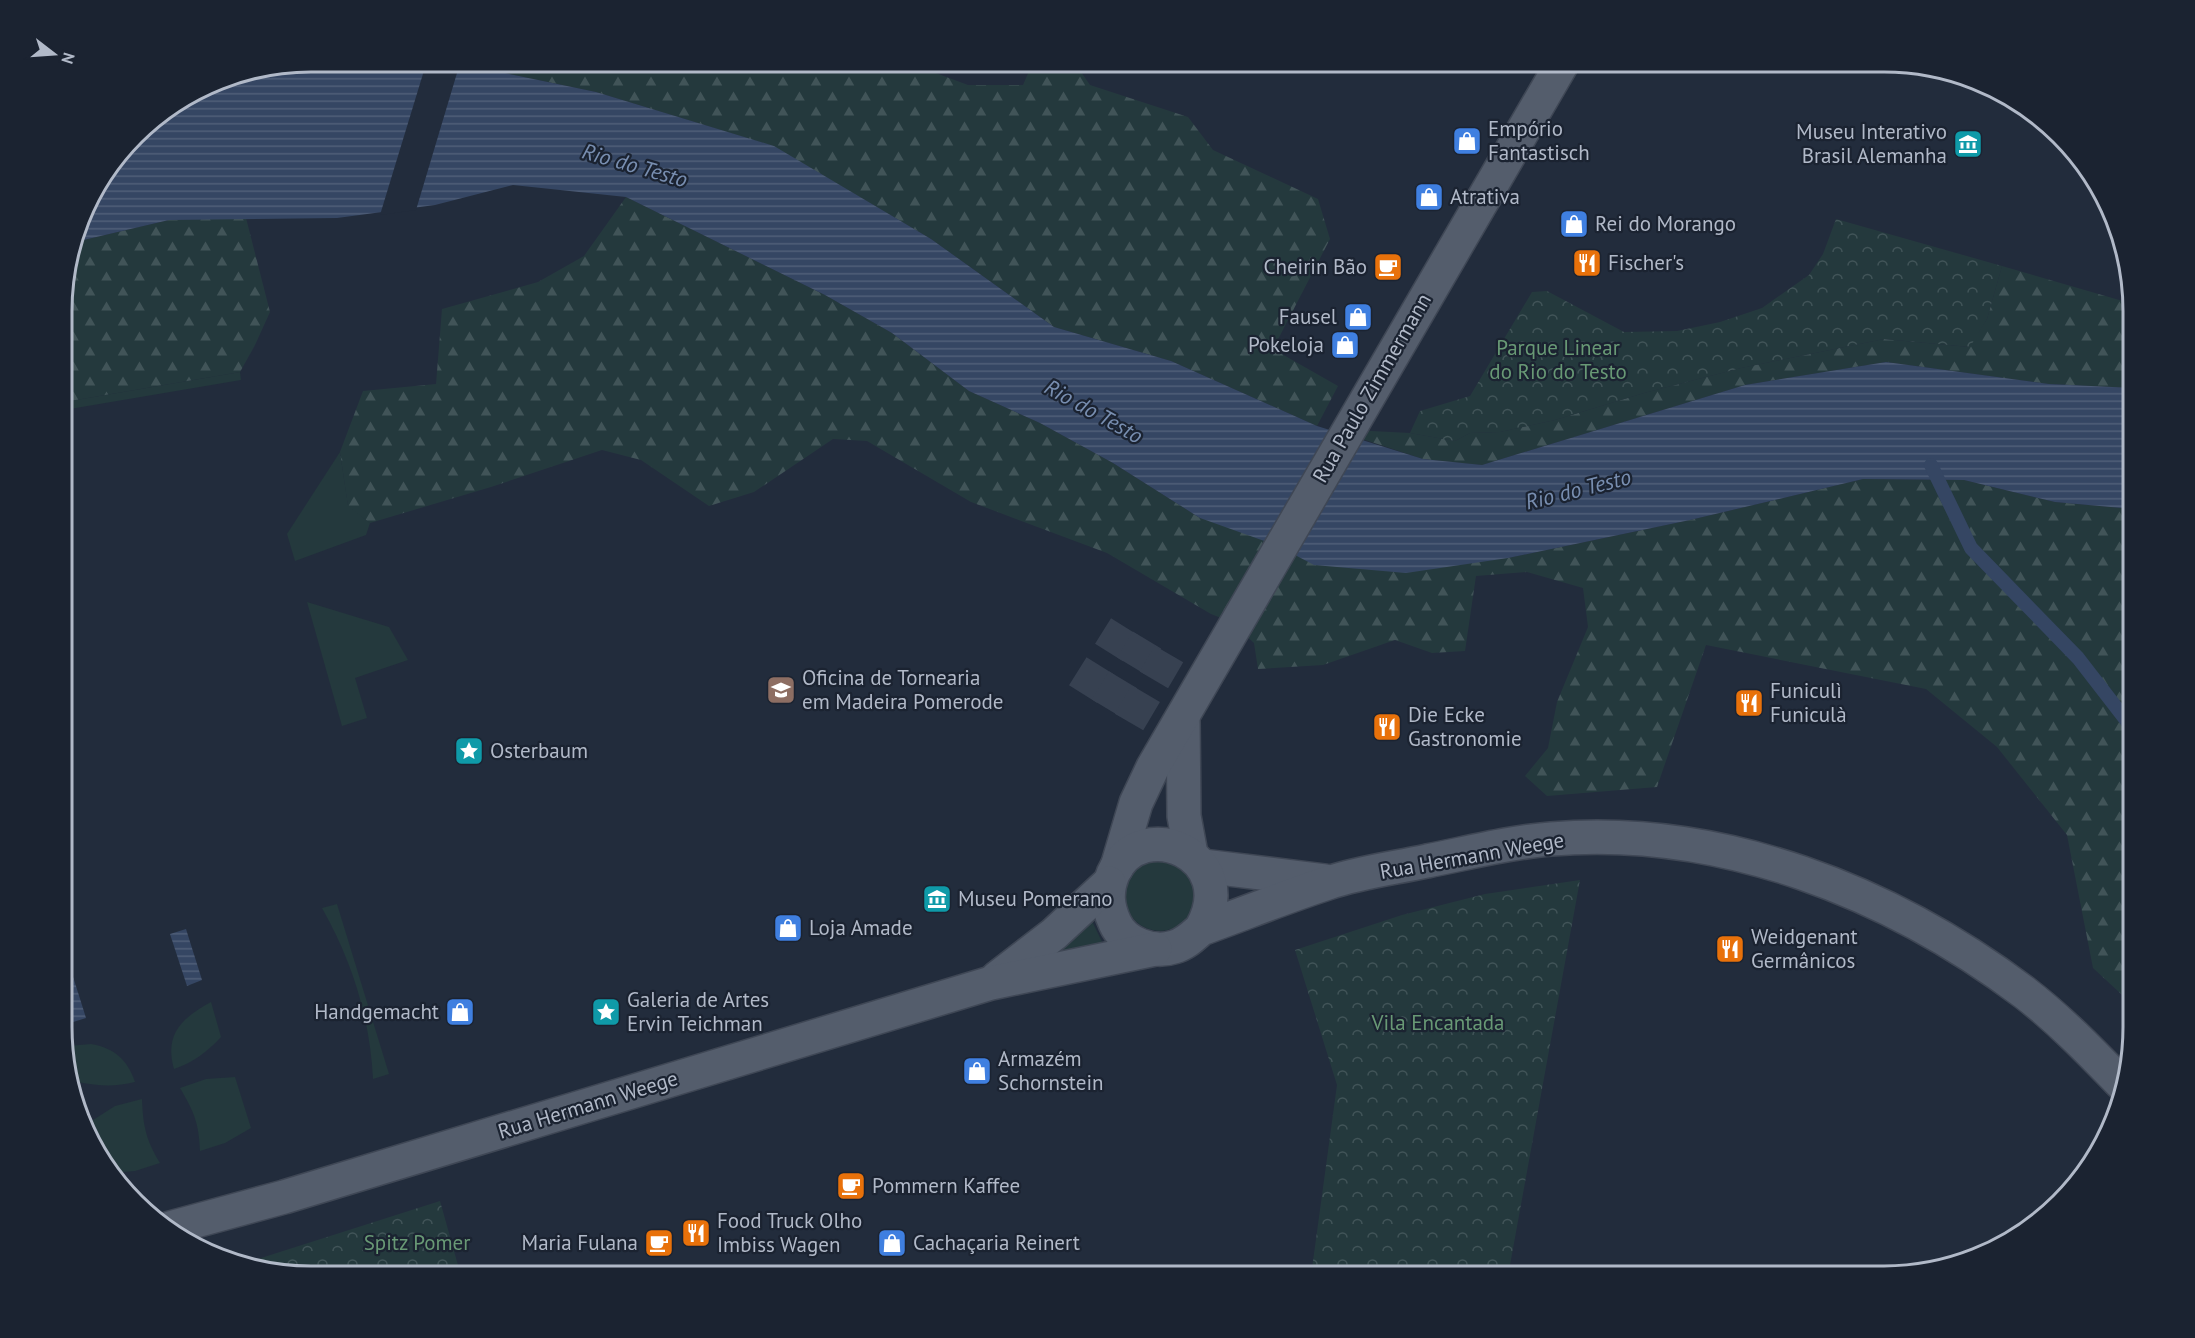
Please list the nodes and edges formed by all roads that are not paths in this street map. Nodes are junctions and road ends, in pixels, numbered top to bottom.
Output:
1 (1557, 72) edge
2 (1183, 715) junction
3 (1197, 860) junction
4 (1113, 875) junction
5 (1330, 882) junction
6 (1201, 929) junction
7 (1155, 949) junction
8 (991, 983) junction
9 (2117, 1079) edge
10 (179, 1227) edge

1 - 2 main road, Rua Paulo Zimmermann
2 - 3 main road
2 - 4 main road, Rua Paulo Zimmermann
3 - 4 main road
3 - 5 main road, Rua Hermann Weege
3 - 6 main road
4 - 7 main road
4 - 8 main road, Rua Hermann Weege
5 - 6 main road, Rua Hermann Weege
5 - 9 main road, Rua Hermann Weege
6 - 7 main road
7 - 8 main road, Rua Hermann Weege
8 - 10 main road, Rua Hermann Weege

